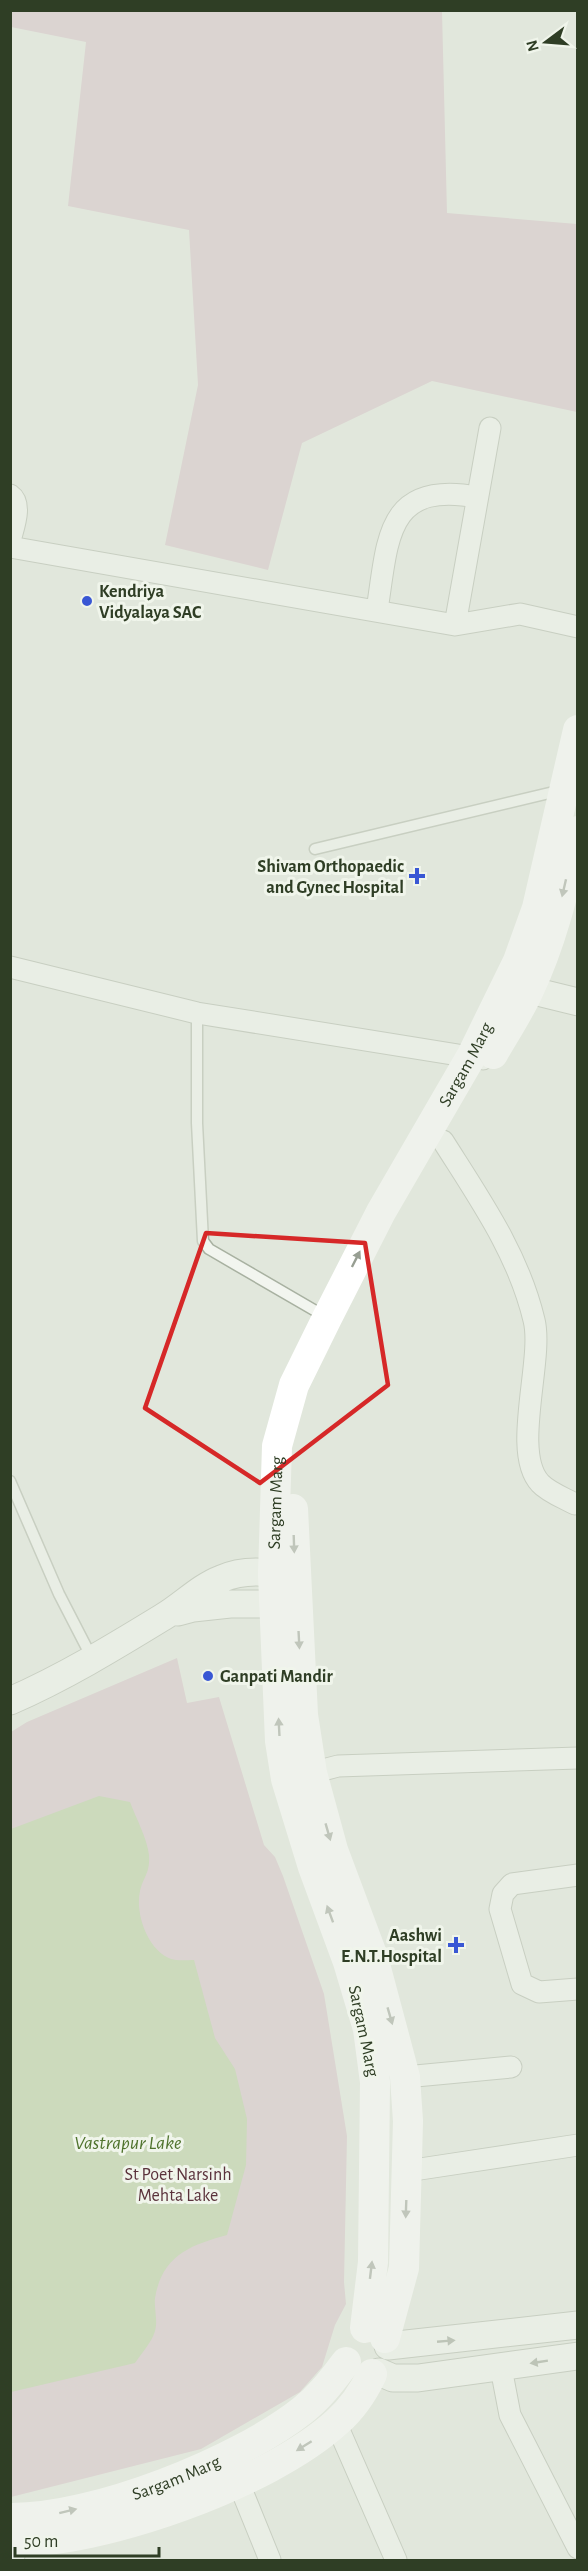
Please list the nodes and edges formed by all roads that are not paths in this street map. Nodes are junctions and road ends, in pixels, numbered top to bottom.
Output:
1 (490, 428) dead end
2 (10, 495) edge
3 (477, 497) junction
4 (10, 541) edge
5 (10, 547) edge
6 (377, 610) junction
7 (455, 625) junction
8 (578, 627) edge
9 (578, 730) edge
10 (562, 790) junction
11 (578, 831) edge
12 (315, 849) dead end
13 (10, 967) edge
14 (519, 984) junction
15 (578, 1002) edge
16 (197, 1013) junction
17 (480, 1058) junction
18 (443, 1141) junction
19 (327, 1318) junction
20 (10, 1481) edge
21 (575, 1504) dead end
22 (276, 1584) junction
23 (230, 1604) junction
24 (166, 1616) junction
25 (275, 1649) junction
26 (93, 1658) junction
27 (10, 1701) edge
28 (578, 1758) edge
29 (299, 1776) junction
30 (578, 1875) edge
31 (578, 1989) edge
32 (511, 2067) dead end
33 (405, 2078) junction
34 (408, 2121) junction
35 (376, 2122) junction
36 (578, 2145) edge
37 (407, 2171) junction
38 (578, 2325) edge
39 (373, 2353) junction
40 (578, 2356) edge
41 (501, 2368) junction
42 (336, 2423) junction
43 (233, 2471) junction
44 (13, 2541) edge
45 (578, 2548) edge
46 (270, 2560) edge
47 (396, 2560) edge

1 - 3 street
2 - 4 street
3 - 6 street
3 - 7 street
5 - 6 street
6 - 7 street
7 - 8 street
9 - 10 main road, Sargam Marg
10 - 12 lane
10 - 14 main road, Sargam Marg
11 -> 14 main road, Sargam Marg
13 - 16 street
14 - 15 street
14 - 17 main road, Sargam Marg
16 - 17 street
16 - 19 lane
17 - 18 main road, Sargam Marg
19 -> 17 main road, Sargam Marg
18 - 21 street
18 -> 22 main road, Sargam Marg
19 - 22 main road, Sargam Marg
20 - 26 lane
22 - 23 street
22 - 24 street
22 - 25 main road, Sargam Marg
22 -> 29 main road, Sargam Marg
23 - 24 street
23 - 25 street
24 - 26 street
29 -> 25 main road, Sargam Marg
26 - 27 street
28 - 29 street
29 -> 33 main road, Sargam Marg
35 -> 29 main road, Sargam Marg
30 - 31 street
32 - 33 street
33 - 34 main road, Sargam Marg
34 - 35 street
34 - 37 main road, Sargam Marg
39 -> 35 main road, Sargam Marg
36 - 37 street
37 -> 39 main road, Sargam Marg
39 -> 38 street
39 - 41 street
39 - 42 main road, Sargam Marg
39 - 43 main road, Sargam Marg
40 -> 41 street
41 - 45 street
42 -> 43 main road, Sargam Marg
42 - 47 street
43 - 44 main road, Sargam Marg
43 - 46 street

